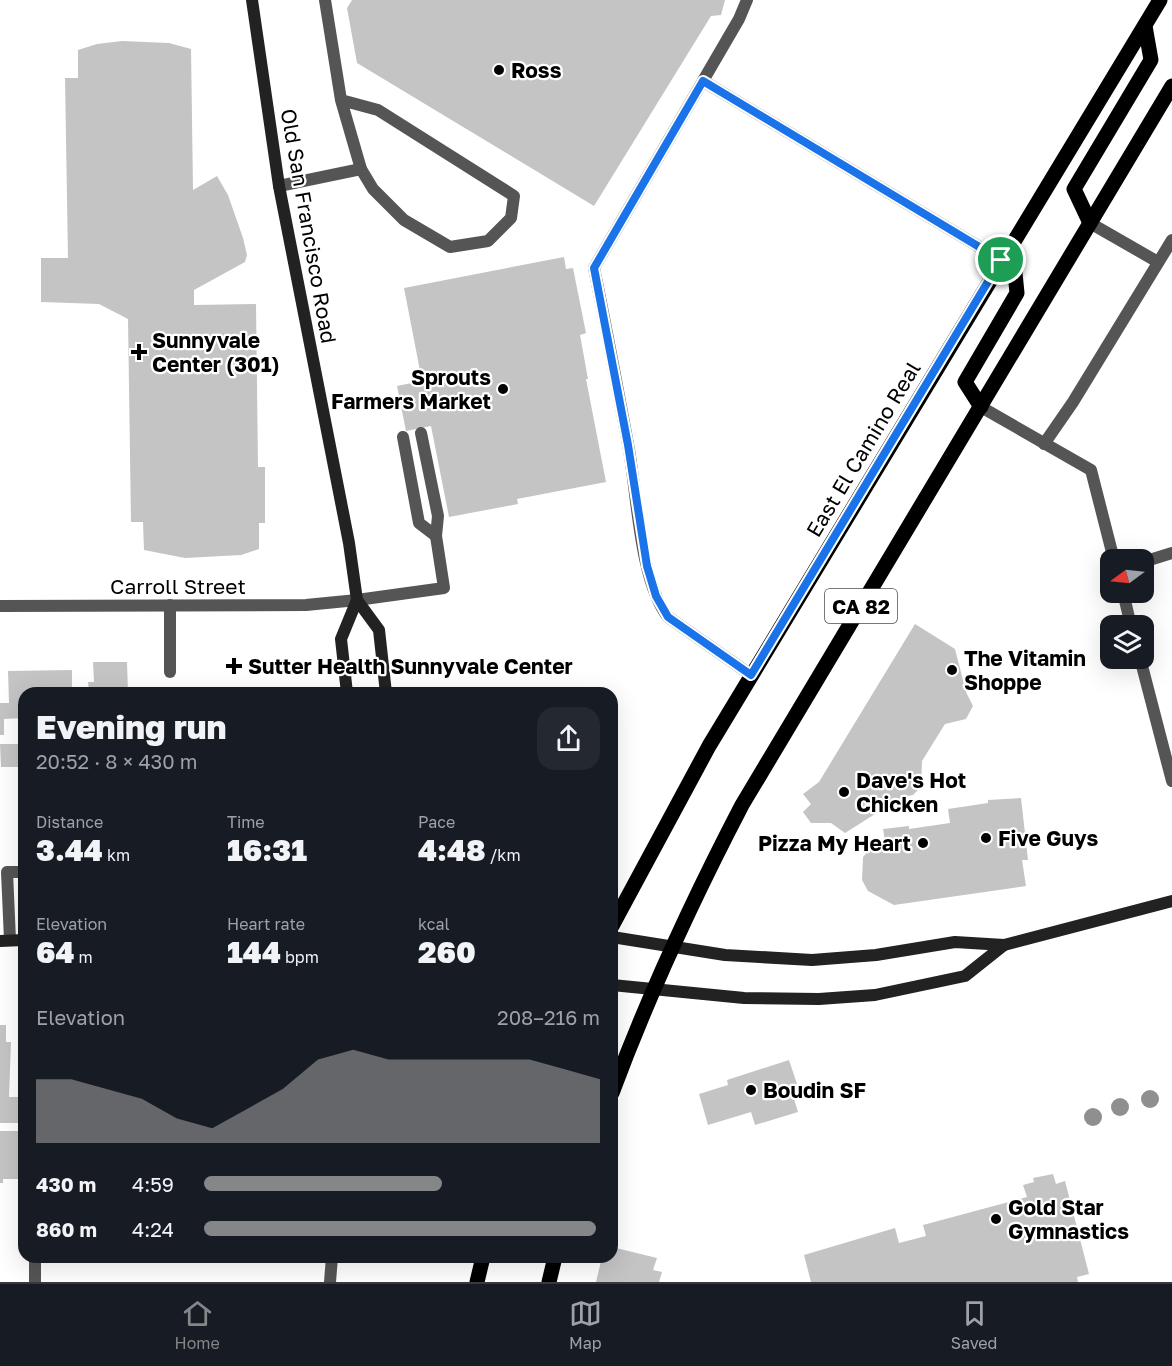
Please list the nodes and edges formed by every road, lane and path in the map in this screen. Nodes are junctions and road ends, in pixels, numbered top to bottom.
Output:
1 (252, 0) edge
2 (325, 0) edge
3 (747, 0) edge
4 (1160, 0) edge
5 (1145, 26) junction
6 (703, 81) junction
7 (1172, 86) edge
8 (341, 100) junction
9 (361, 169) junction
10 (279, 186) junction
11 (1090, 223) junction
12 (1172, 240) edge
13 (1001, 260) junction
14 (1158, 262) junction
15 (981, 407) junction
16 (421, 433) dead end
17 (403, 437) dead end
18 (1044, 444) junction
19 (436, 536) junction
20 (1111, 549) edge
21 (1172, 553) edge
22 (1154, 559) edge
23 (357, 600) junction
24 (170, 605) junction
25 (0, 606) edge
26 (1143, 669) edge
27 (170, 672) dead end
28 (751, 675) junction
29 (346, 687) edge
30 (385, 687) edge
31 (1172, 781) edge
32 (18, 872) edge
33 (1172, 901) edge
34 (618, 915) edge
35 (618, 938) edge
36 (5, 940) edge
37 (1004, 945) junction
38 (672, 947) junction
39 (618, 986) edge
40 (652, 991) junction
41 (618, 1078) edge
42 (35, 1263) edge
43 (332, 1263) edge
44 (482, 1263) edge
45 (554, 1263) edge
46 (35, 1282) edge
47 (330, 1282) edge
48 (477, 1282) edge
49 (549, 1282) edge

1 - 10 main road, Old San Francisco Road
2 - 8 street
3 - 6 street
4 - 5 main road, East El Camino Real / CA 82
5 - 11 main road
5 - 13 main road, East El Camino Real / CA 82
6 - 13 street
6 - 28 street
7 - 11 main road, CA 82
8 - 9 street
8 - 9 street
9 - 10 street
10 - 23 main road, Old San Francisco Road
11 - 14 street
11 - 15 main road, CA 82
12 - 14 street
13 - 15 main road
13 - 28 main road, East El Camino Real / CA 82
14 - 18 street
15 - 18 street
15 - 38 main road, CA 82
16 - 19 street
17 - 19 street
18 - 20 street
19 - 23 street, Carroll Street
21 - 22 street
23 - 24 street, Carroll Street
23 - 29 main road, Old San Francisco Road
23 - 30 main road, Old San Francisco Road
24 - 25 street, Carroll Street
24 - 27 street
26 - 31 street
28 - 34 main road, East El Camino Real / CA 82
32 - 36 street
33 - 37 main road
35 - 38 main road
37 - 38 main road
37 - 40 main road
38 - 40 main road, CA 82
39 - 40 main road
40 - 41 main road, CA 82
42 - 46 street
43 - 47 street
44 - 48 main road
45 - 49 main road

